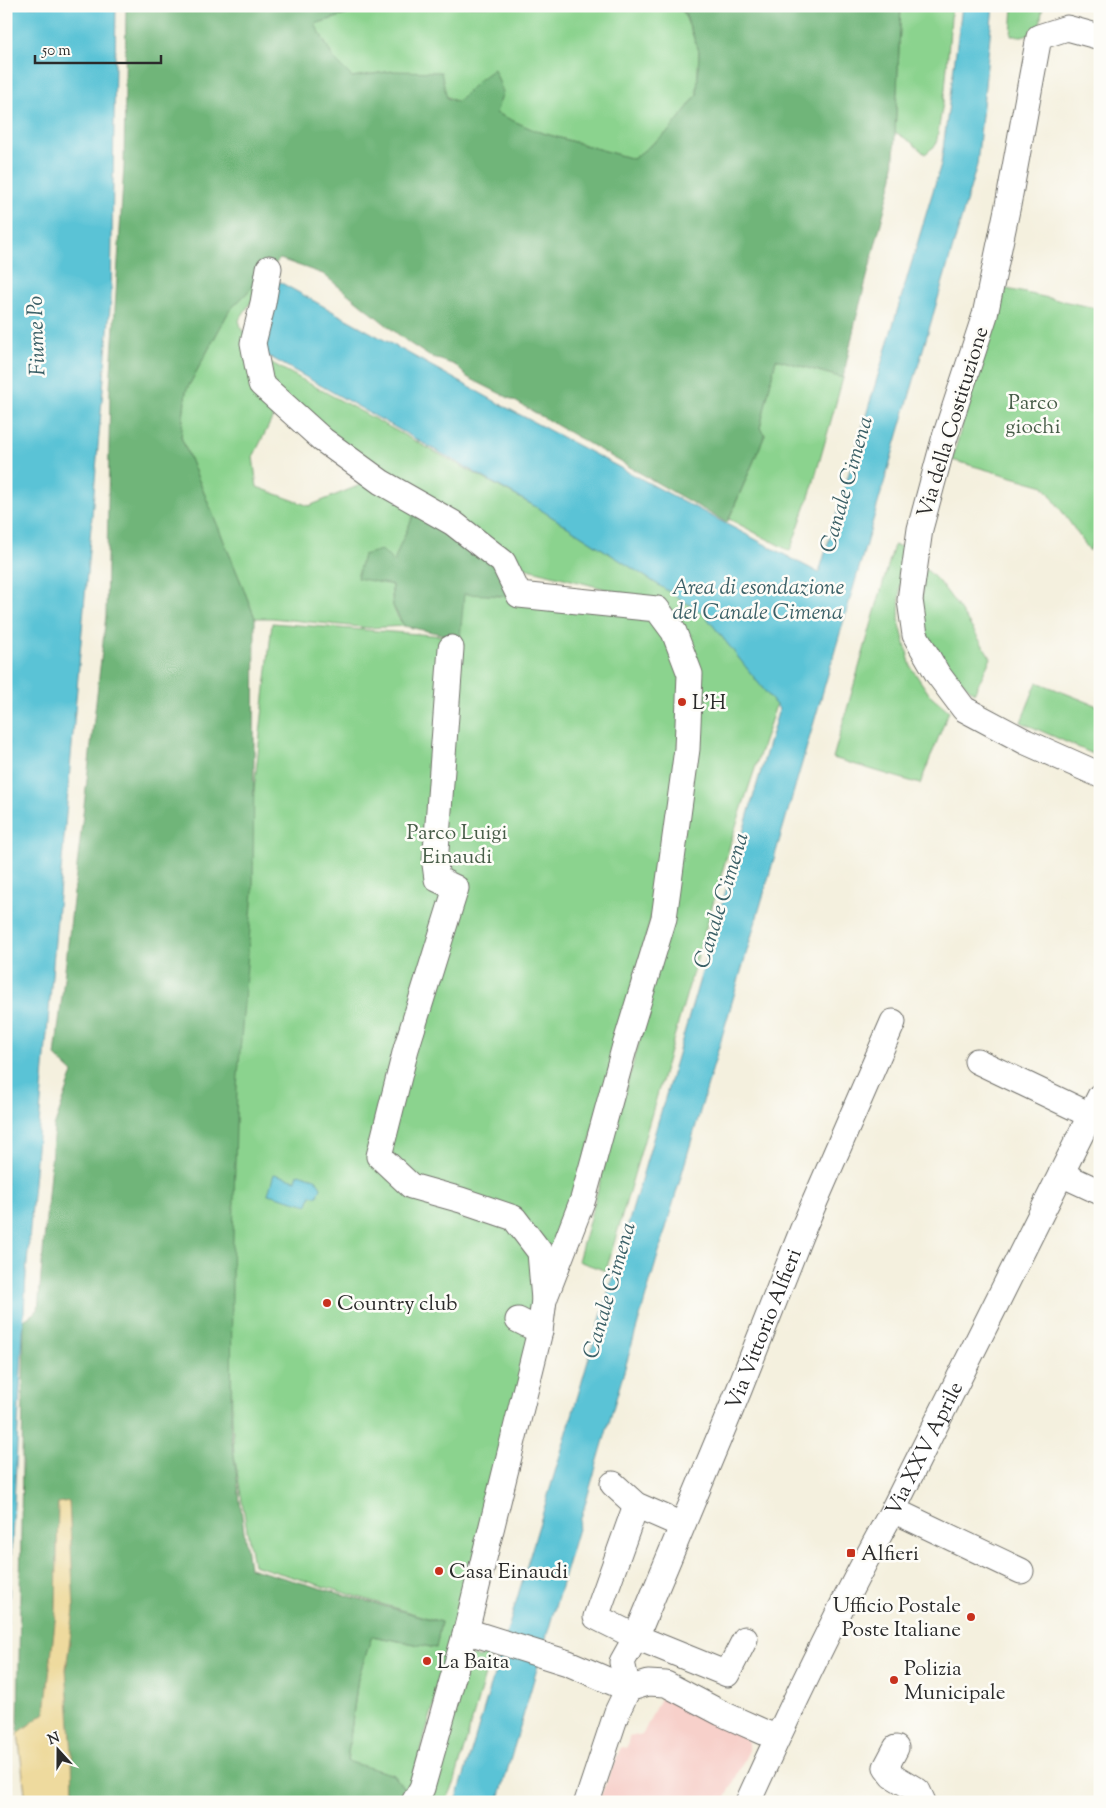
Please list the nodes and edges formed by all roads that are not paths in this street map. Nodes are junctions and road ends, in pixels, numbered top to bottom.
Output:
1 (1100, 36) edge
2 (269, 268) dead end
3 (451, 648) dead end
4 (1100, 775) edge
5 (893, 1022) dead end
6 (977, 1061) dead end
7 (1095, 1106) edge
8 (1061, 1174) junction
9 (1100, 1192) edge
10 (544, 1300) junction
11 (518, 1320) dead end
12 (540, 1331) junction
13 (613, 1484) dead end
14 (636, 1505) junction
15 (893, 1510) junction
16 (682, 1525) junction
17 (1021, 1571) dead end
18 (466, 1632) junction
19 (636, 1637) junction
20 (745, 1639) dead end
21 (628, 1690) junction
22 (777, 1738) junction
23 (896, 1748) dead end
24 (414, 1802) edge
25 (587, 1802) edge
26 (748, 1802) edge
27 (923, 1802) edge

1 - 4 street, Via della Costituzione
2 - 10 street
3 - 10 street
5 - 16 street, Via Vittorio Alfieri
6 - 7 street
7 - 8 street, Via XXV Aprile
8 - 9 street
8 - 15 street, Via XXV Aprile
10 - 12 street
11 - 12 street
12 - 18 street
13 - 14 street
14 - 16 street
14 - 19 street
15 - 17 street
15 - 22 street, Via XXV Aprile
16 - 19 street, Via Vittorio Alfieri
18 - 21 street
18 - 24 street
19 - 20 street
19 - 21 street, Via Vittorio Alfieri
21 - 22 street
21 - 25 street
22 - 26 street, Via XXV Aprile
23 - 27 street

